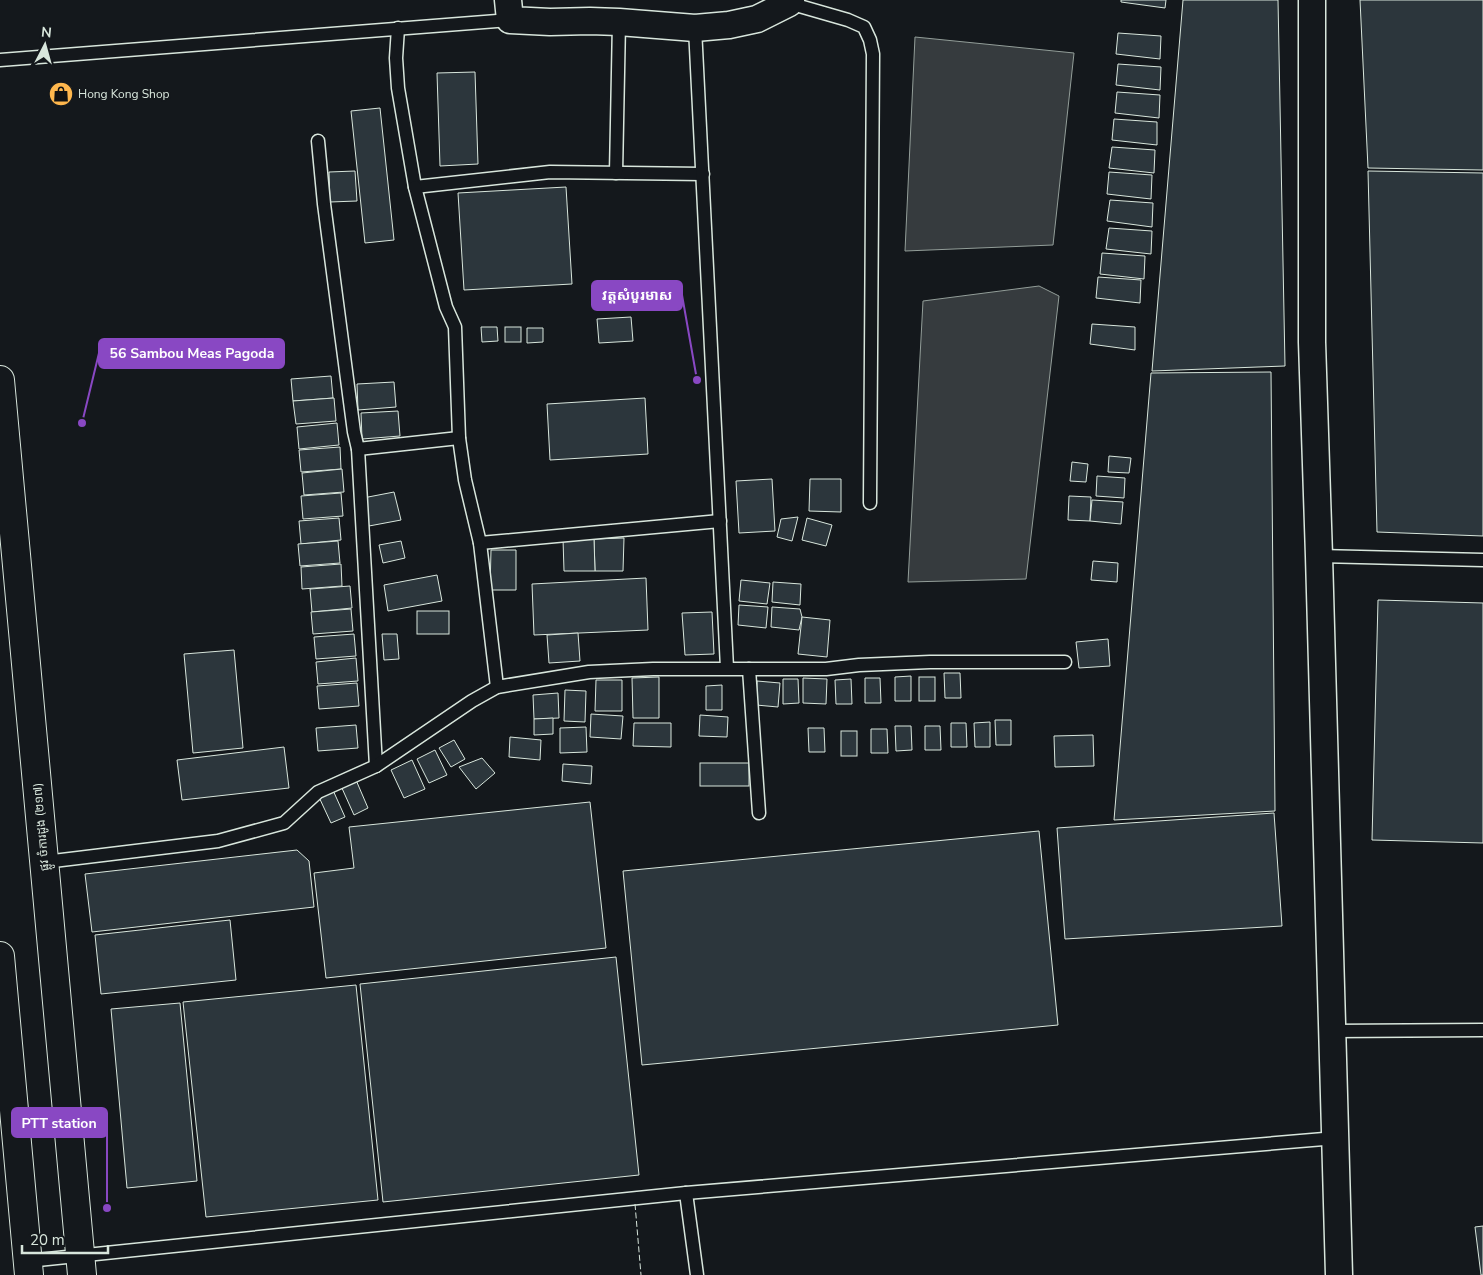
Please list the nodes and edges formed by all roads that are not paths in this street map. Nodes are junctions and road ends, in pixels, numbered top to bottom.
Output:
1 (1312, 0) edge
2 (790, 2) edge
3 (509, 10) edge
4 (619, 22) junction
5 (398, 28) junction
6 (695, 28) junction
7 (0, 60) edge
8 (318, 141) dead end
9 (616, 173) junction
10 (703, 174) junction
11 (415, 187) junction
12 (0, 380) edge
13 (459, 438) junction
14 (358, 449) junction
15 (870, 503) dead end
16 (720, 521) junction
17 (480, 543) junction
18 (1319, 556) junction
19 (1483, 560) edge
20 (1064, 662) dead end
21 (727, 668) junction
22 (749, 669) junction
23 (497, 687) junction
24 (376, 766) junction
25 (759, 813) dead end
26 (45, 862) junction
27 (0, 956) edge
28 (1483, 1030) edge
29 (1332, 1031) junction
30 (7, 1108) edge
31 (1336, 1138) junction
32 (686, 1193) junction
33 (81, 1265) edge
34 (29, 1268) edge
35 (697, 1275) edge
36 (1339, 1275) edge

1 - 18 street
2 - 6 street
2 - 15 lane
3 - 4 street
3 - 5 lane
4 - 6 street
4 - 9 lane
5 - 7 lane
5 - 11 lane
6 - 10 lane
8 - 14 lane
9 - 10 lane
9 - 11 lane
10 - 16 lane
11 - 13 lane
12 - 26 main road, ផ្លូវ ចំការដូង (២១៧)
13 - 14 lane
13 - 17 lane
14 - 24 lane
16 - 17 lane
16 - 21 lane
17 - 23 lane
18 - 19 lane
18 - 29 street
20 - 22 lane
21 - 22 lane
21 - 23 lane
22 - 25 lane
23 - 24 lane
24 - 26 lane
26 - 33 main road, ផ្លូវ ចំការដូង (២១៧)
27 - 30 main road
28 - 29 lane
29 - 31 street
30 - 34 main road
31 - 32 lane
31 - 36 street
32 - 33 lane
32 - 35 lane
33 - 34 lane

